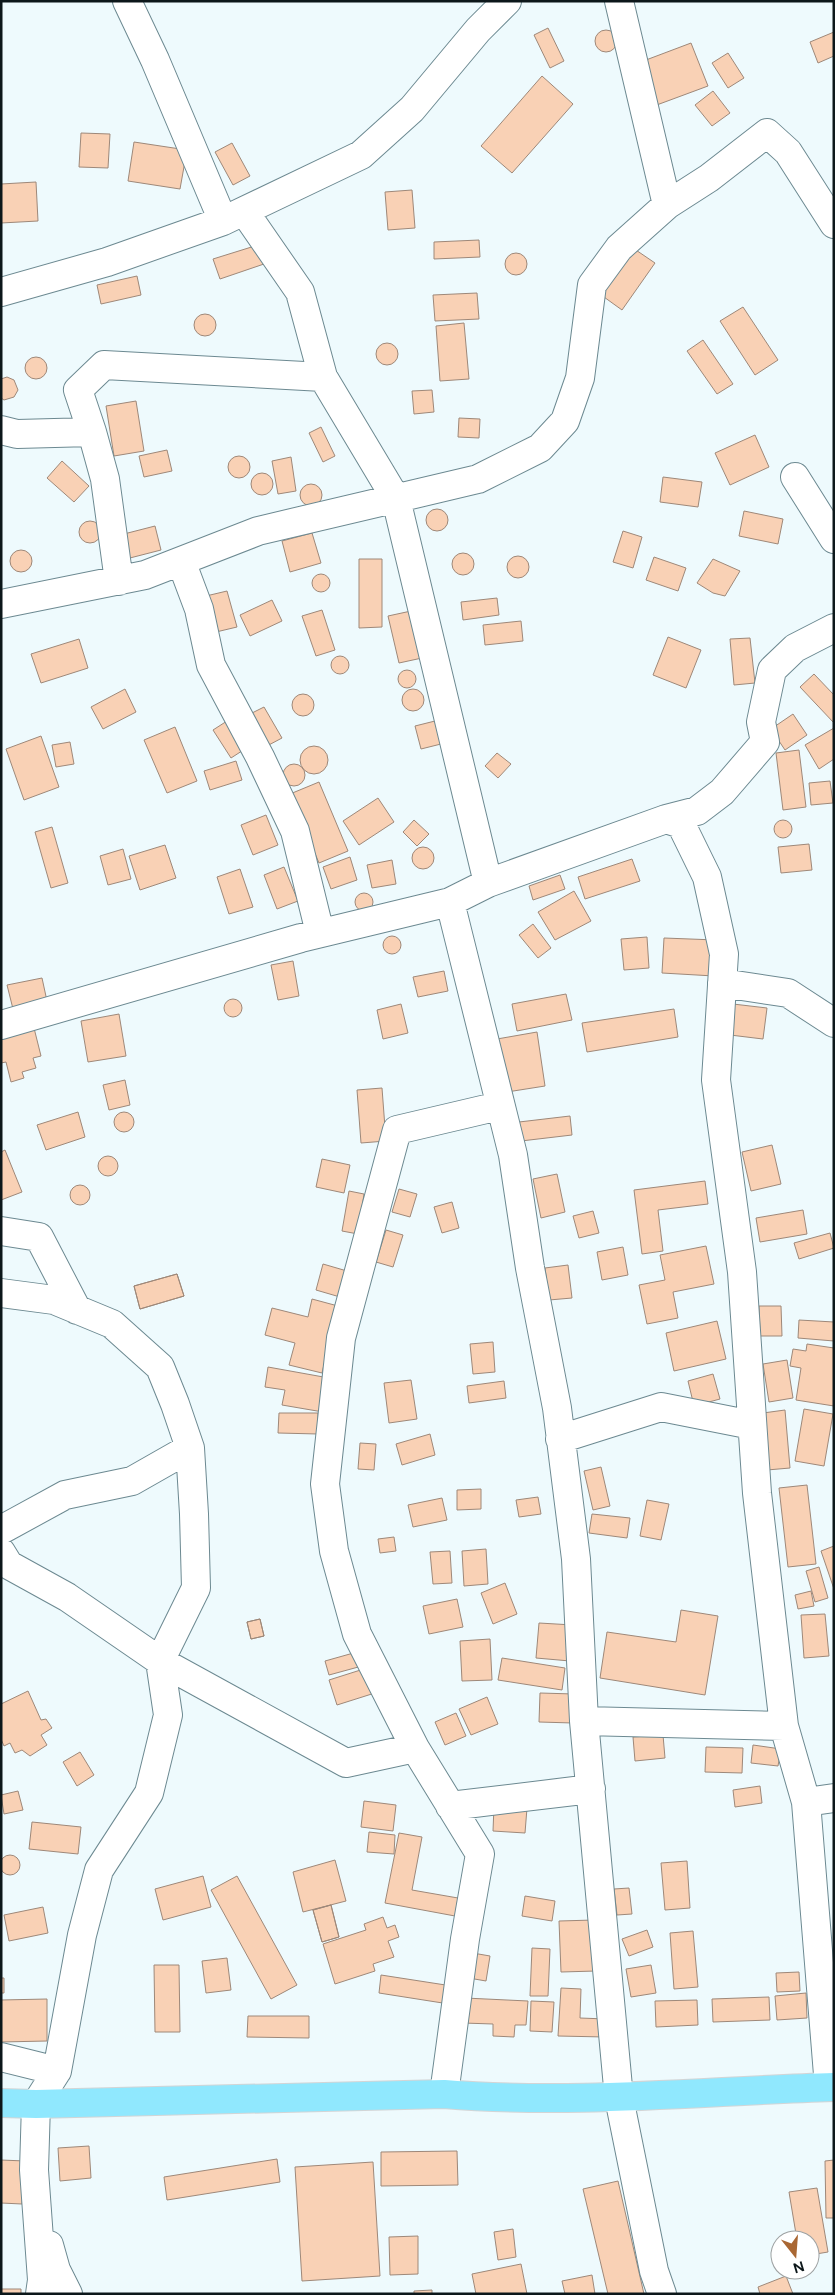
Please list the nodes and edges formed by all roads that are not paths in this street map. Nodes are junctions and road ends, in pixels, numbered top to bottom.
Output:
1 (127, 1) edge
2 (507, 1) edge
3 (619, 1) edge
4 (667, 205) junction
5 (233, 216) junction
6 (834, 224) edge
7 (1, 292) edge
8 (322, 377) junction
9 (1, 430) edge
10 (92, 432) junction
11 (795, 477) dead end
12 (396, 499) junction
13 (834, 539) edge
14 (181, 561) junction
15 (120, 581) junction
16 (1, 604) edge
17 (834, 628) edge
18 (666, 819) junction
19 (488, 882) junction
20 (450, 902) junction
21 (320, 933) junction
22 (722, 983) junction
23 (834, 1023) edge
24 (1, 1025) edge
25 (499, 1106) junction
26 (1, 1231) edge
27 (1, 1294) edge
28 (77, 1310) junction
29 (752, 1425) junction
30 (560, 1439) junction
31 (190, 1448) junction
32 (1, 1530) edge
33 (1, 1552) edge
34 (160, 1661) junction
35 (584, 1721) junction
36 (784, 1726) junction
37 (415, 1748) junction
38 (591, 1789) junction
39 (834, 1798) edge
40 (806, 1802) junction
41 (450, 1806) junction
42 (1, 2057) edge
43 (57, 2071) junction
44 (832, 2087) edge
45 (444, 2094) junction
46 (619, 2098) junction
47 (1, 2103) edge
48 (36, 2104) junction
49 (36, 2190) junction
50 (40, 2294) edge
51 (68, 2294) edge
52 (662, 2294) edge

1 - 5 street
2 - 5 street
3 - 4 street
4 - 6 street
4 - 12 street
5 - 7 street
5 - 8 street
8 - 10 street
8 - 12 street
9 - 10 street
10 - 15 street
11 - 13 street
12 - 14 street
12 - 19 street
14 - 15 street
14 - 21 street
15 - 16 street
17 - 18 street
18 - 19 street
18 - 22 street
19 - 20 street
20 - 21 street
20 - 25 street
21 - 24 street
22 - 23 street
22 - 29 street
25 - 30 street
25 - 37 street
26 - 28 street
27 - 28 street
28 - 31 street
29 - 30 street
29 - 36 street
30 - 35 street
31 - 32 street
31 - 34 street
33 - 34 street
34 - 37 street
34 - 43 street
35 - 36 street
35 - 38 street
36 - 40 street
37 - 41 street
38 - 41 street
38 - 46 street
39 - 40 street
40 - 44 street
41 - 45 street
42 - 43 street
43 - 48 street
44 - 46 highway
45 - 46 highway
45 - 48 highway
46 - 52 street
47 - 48 highway
48 - 49 street
49 - 50 street
49 - 51 street

